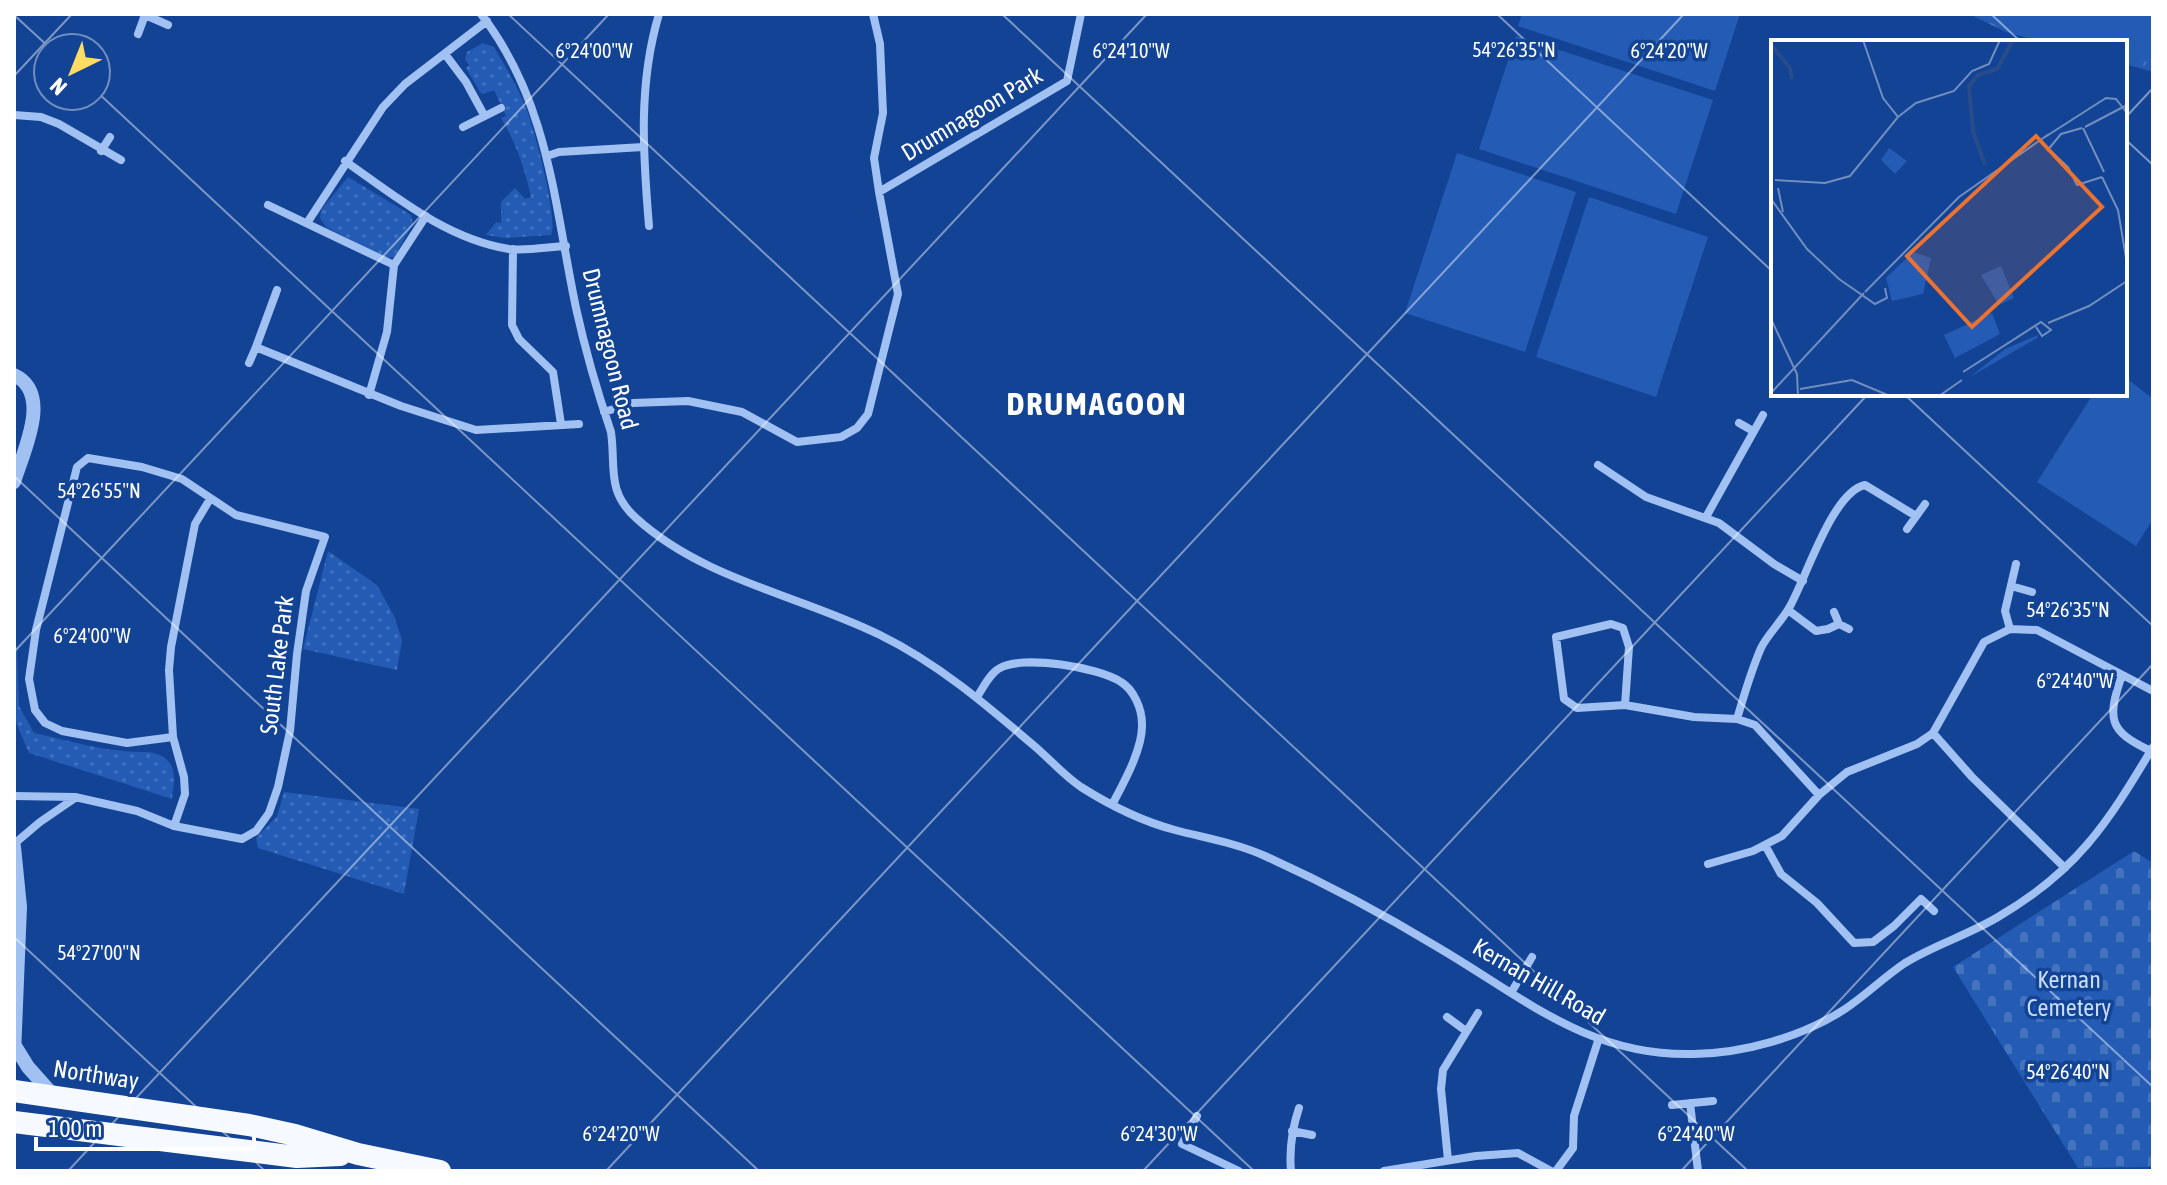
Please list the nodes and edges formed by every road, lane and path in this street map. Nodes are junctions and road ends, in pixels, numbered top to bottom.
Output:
1 (144, 14) edge
2 (659, 14) edge
3 (873, 14) edge
4 (1081, 14) edge
5 (484, 18) edge
6 (168, 25) dead end
7 (138, 34) dead end
8 (445, 54) junction
9 (501, 108) dead end
10 (14, 115) edge
11 (484, 115) junction
12 (463, 127) dead end
13 (110, 137) dead end
14 (643, 147) junction
15 (101, 151) junction
16 (547, 156) junction
17 (121, 160) dead end
18 (345, 161) junction
19 (879, 192) junction
20 (268, 205) dead end
21 (426, 216) junction
22 (307, 223) junction
23 (649, 226) dead end
24 (566, 246) junction
25 (513, 249) junction
26 (394, 265) junction
27 (277, 290) dead end
28 (256, 347) junction
29 (249, 363) dead end
30 (14, 375) edge
31 (369, 395) junction
32 (604, 412) junction
33 (1763, 415) dead end
34 (1739, 423) dead end
35 (561, 424) junction
36 (579, 424) dead end
37 (1753, 431) junction
38 (1598, 465) dead end
39 (14, 482) edge
40 (210, 499) junction
41 (1925, 504) dead end
42 (1916, 516) junction
43 (1706, 517) junction
44 (1907, 529) dead end
45 (2016, 564) dead end
46 (1803, 581) junction
47 (2011, 586) junction
48 (2032, 592) dead end
49 (1788, 610) junction
50 (1834, 612) dead end
51 (1839, 624) junction
52 (1849, 629) dead end
53 (2010, 629) junction
54 (2122, 675) junction
55 (2153, 691) edge
56 (977, 697) junction
57 (1625, 705) junction
58 (1737, 719) junction
59 (1006, 722) joint
60 (1933, 733) junction
61 (173, 737) junction
62 (2152, 749) edge
63 (1819, 795) junction
64 (14, 796) edge
65 (75, 797) junction
66 (1112, 805) junction
67 (174, 826) junction
68 (1765, 845) junction
69 (14, 846) edge
70 (1708, 864) dead end
71 (2065, 868) junction
72 (1934, 911) dead end
73 (1532, 957) dead end
74 (17, 958) edge
75 (1511, 993) junction
76 (1478, 1013) dead end
77 (1447, 1017) dead end
78 (1466, 1031) junction
79 (1598, 1041) junction
80 (15, 1046) edge
81 (14, 1054) edge
82 (14, 1091) edge
83 (52, 1094) junction
84 (1713, 1101) dead end
85 (1690, 1103) junction
86 (1672, 1105) dead end
87 (1299, 1108) dead end
88 (14, 1109) edge
89 (1197, 1116) dead end
90 (14, 1122) edge
91 (1292, 1131) junction
92 (1312, 1135) dead end
93 (358, 1154) junction
94 (297, 1157) junction
95 (1448, 1160) junction
96 (440, 1171) edge
97 (1239, 1171) edge
98 (1291, 1171) edge
99 (1384, 1171) edge
100 (1554, 1171) edge
101 (1698, 1171) edge

1 - 6 street
1 - 7 street
2 - 14 street
3 - 19 street, Drumnagoon Park
4 - 19 street, Drumnagoon Park
5 - 8 street
5 - 16 street, Drumnagoon Road
8 - 11 street
8 - 18 street
9 - 11 street
10 - 15 street
11 - 12 street
13 - 15 street
14 - 16 street
14 - 23 street
15 - 17 street
16 - 24 street, Drumnagoon Road
18 - 21 street
18 - 22 street
19 - 32 street, Drumnagoon Park
20 - 22 street
21 - 25 street
21 - 26 street
22 - 26 street
24 - 25 street
24 - 32 street, Drumnagoon Road
25 - 35 street
26 - 31 street
27 - 28 street
28 - 29 street
28 - 31 street
30 - 39 street
31 - 35 street
32 - 56 street, Drumnagoon Road
33 - 37 street
34 - 37 street
35 - 36 street
37 - 43 street
38 - 43 street
40 - 61 street
40 - 61 street, South Lake Park
40 - 67 street, South Lake Park
41 - 42 street
42 - 44 street
42 - 46 street
43 - 46 street
45 - 47 street
46 - 49 street
47 - 48 street
47 - 53 street
49 - 51 street
49 - 58 street
50 - 51 street
51 - 52 street
53 - 54 street
53 - 60 street
54 - 55 street
54 - 62 street
56 - 59 street, Drumnagoon Road
56 - 66 street
57 - 57 street
57 - 58 street
58 - 63 street
59 - 66 street, Kernan Hill Road
60 - 63 street
60 - 71 street
61 - 67 street
62 - 71 street, Kernan Hill Road
63 - 68 street
64 - 65 street, South Lake Park
65 - 67 street, South Lake Park
65 - 69 street
66 - 75 street, Kernan Hill Road
68 - 70 street
68 - 72 street
69 - 74 street
71 - 79 street, Kernan Hill Road
73 - 75 street
74 - 80 street
75 - 79 street, Kernan Hill Road
76 - 78 street
77 - 78 street
78 - 95 street
79 - 100 street
80 - 81 street
80 - 83 street
82 - 83 highway, Northway
83 - 93 highway, Northway
84 - 85 street
85 - 86 street
85 - 101 street
87 - 91 street
88 - 94 highway
89 - 97 street
90 - 94 highway, Northway
91 - 92 street
91 - 98 street
93 - 94 highway, Northway
93 - 96 highway, Northway
95 - 99 street
95 - 100 street

